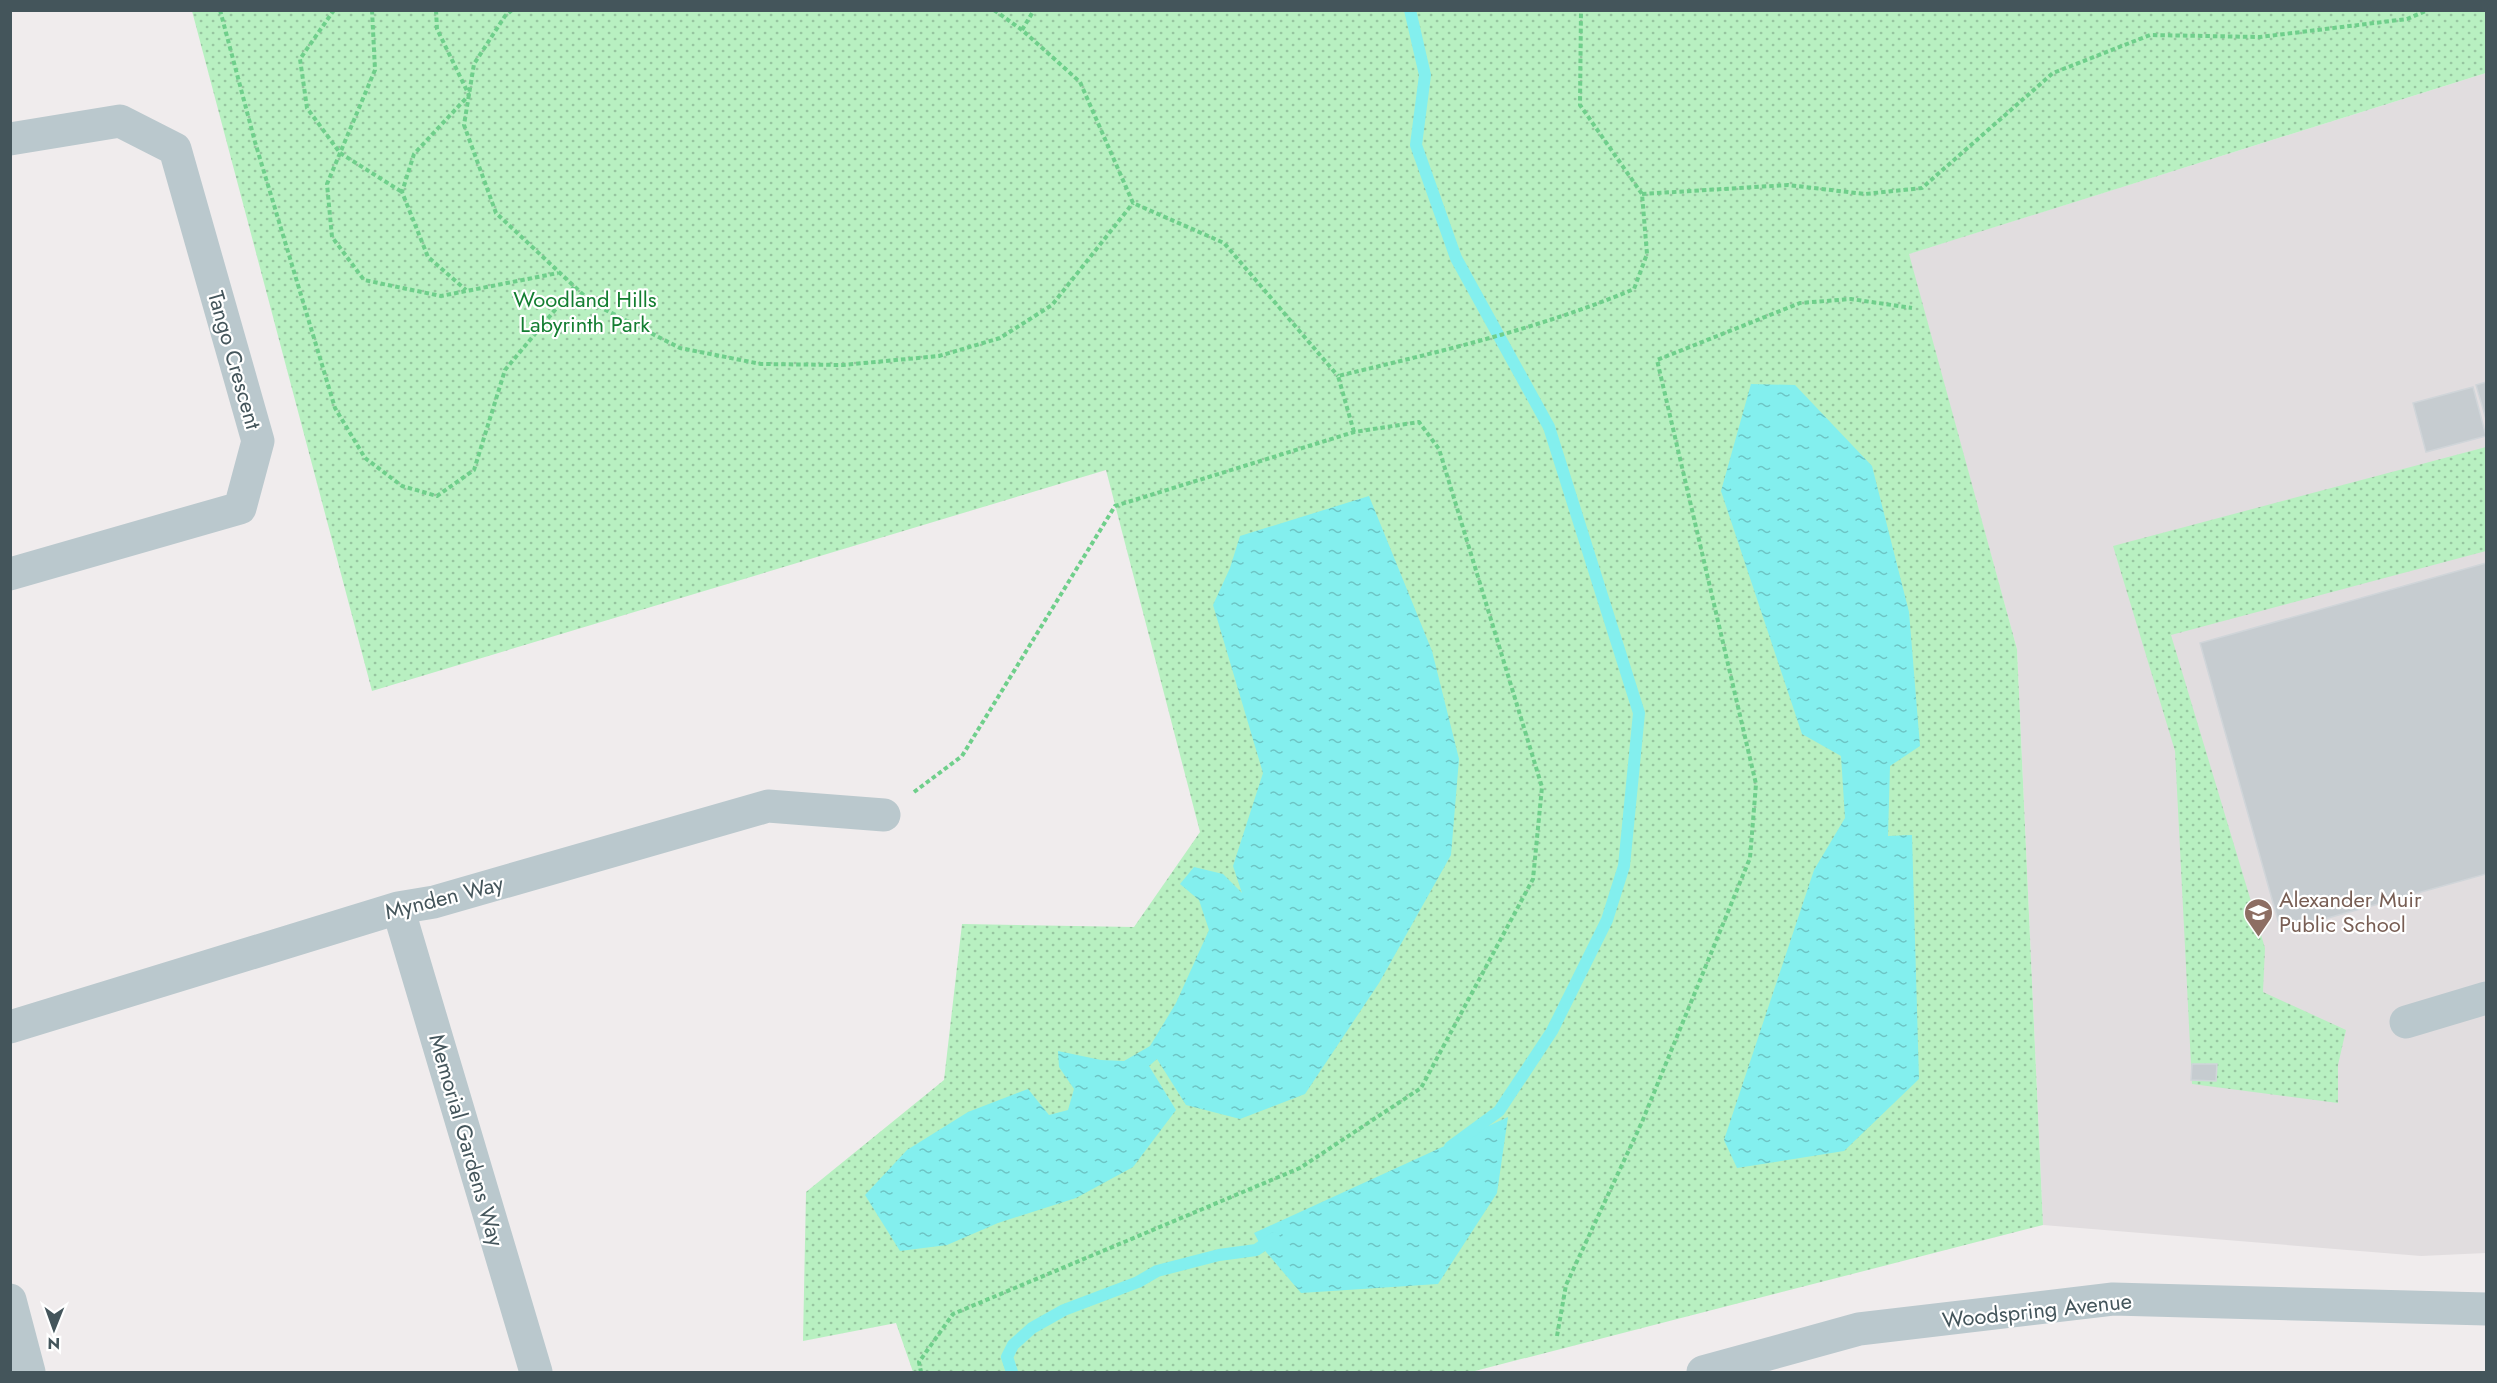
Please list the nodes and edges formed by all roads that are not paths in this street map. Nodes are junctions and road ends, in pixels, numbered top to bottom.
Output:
1 (10, 139) edge
2 (10, 574) edge
3 (884, 815) road end
4 (398, 908) junction
5 (2487, 998) edge
6 (2406, 1022) dead end
7 (10, 1027) edge
8 (10, 1300) edge
9 (2487, 1309) edge
10 (29, 1372) edge
11 (536, 1372) edge
12 (1702, 1372) edge

1 - 2 street, Tango Crescent
3 - 4 street, Mynden Way
4 - 7 street, Mynden Way
4 - 11 street, Memorial Gardens Way
5 - 6 street
8 - 10 street
9 - 12 street, Woodspring Avenue

